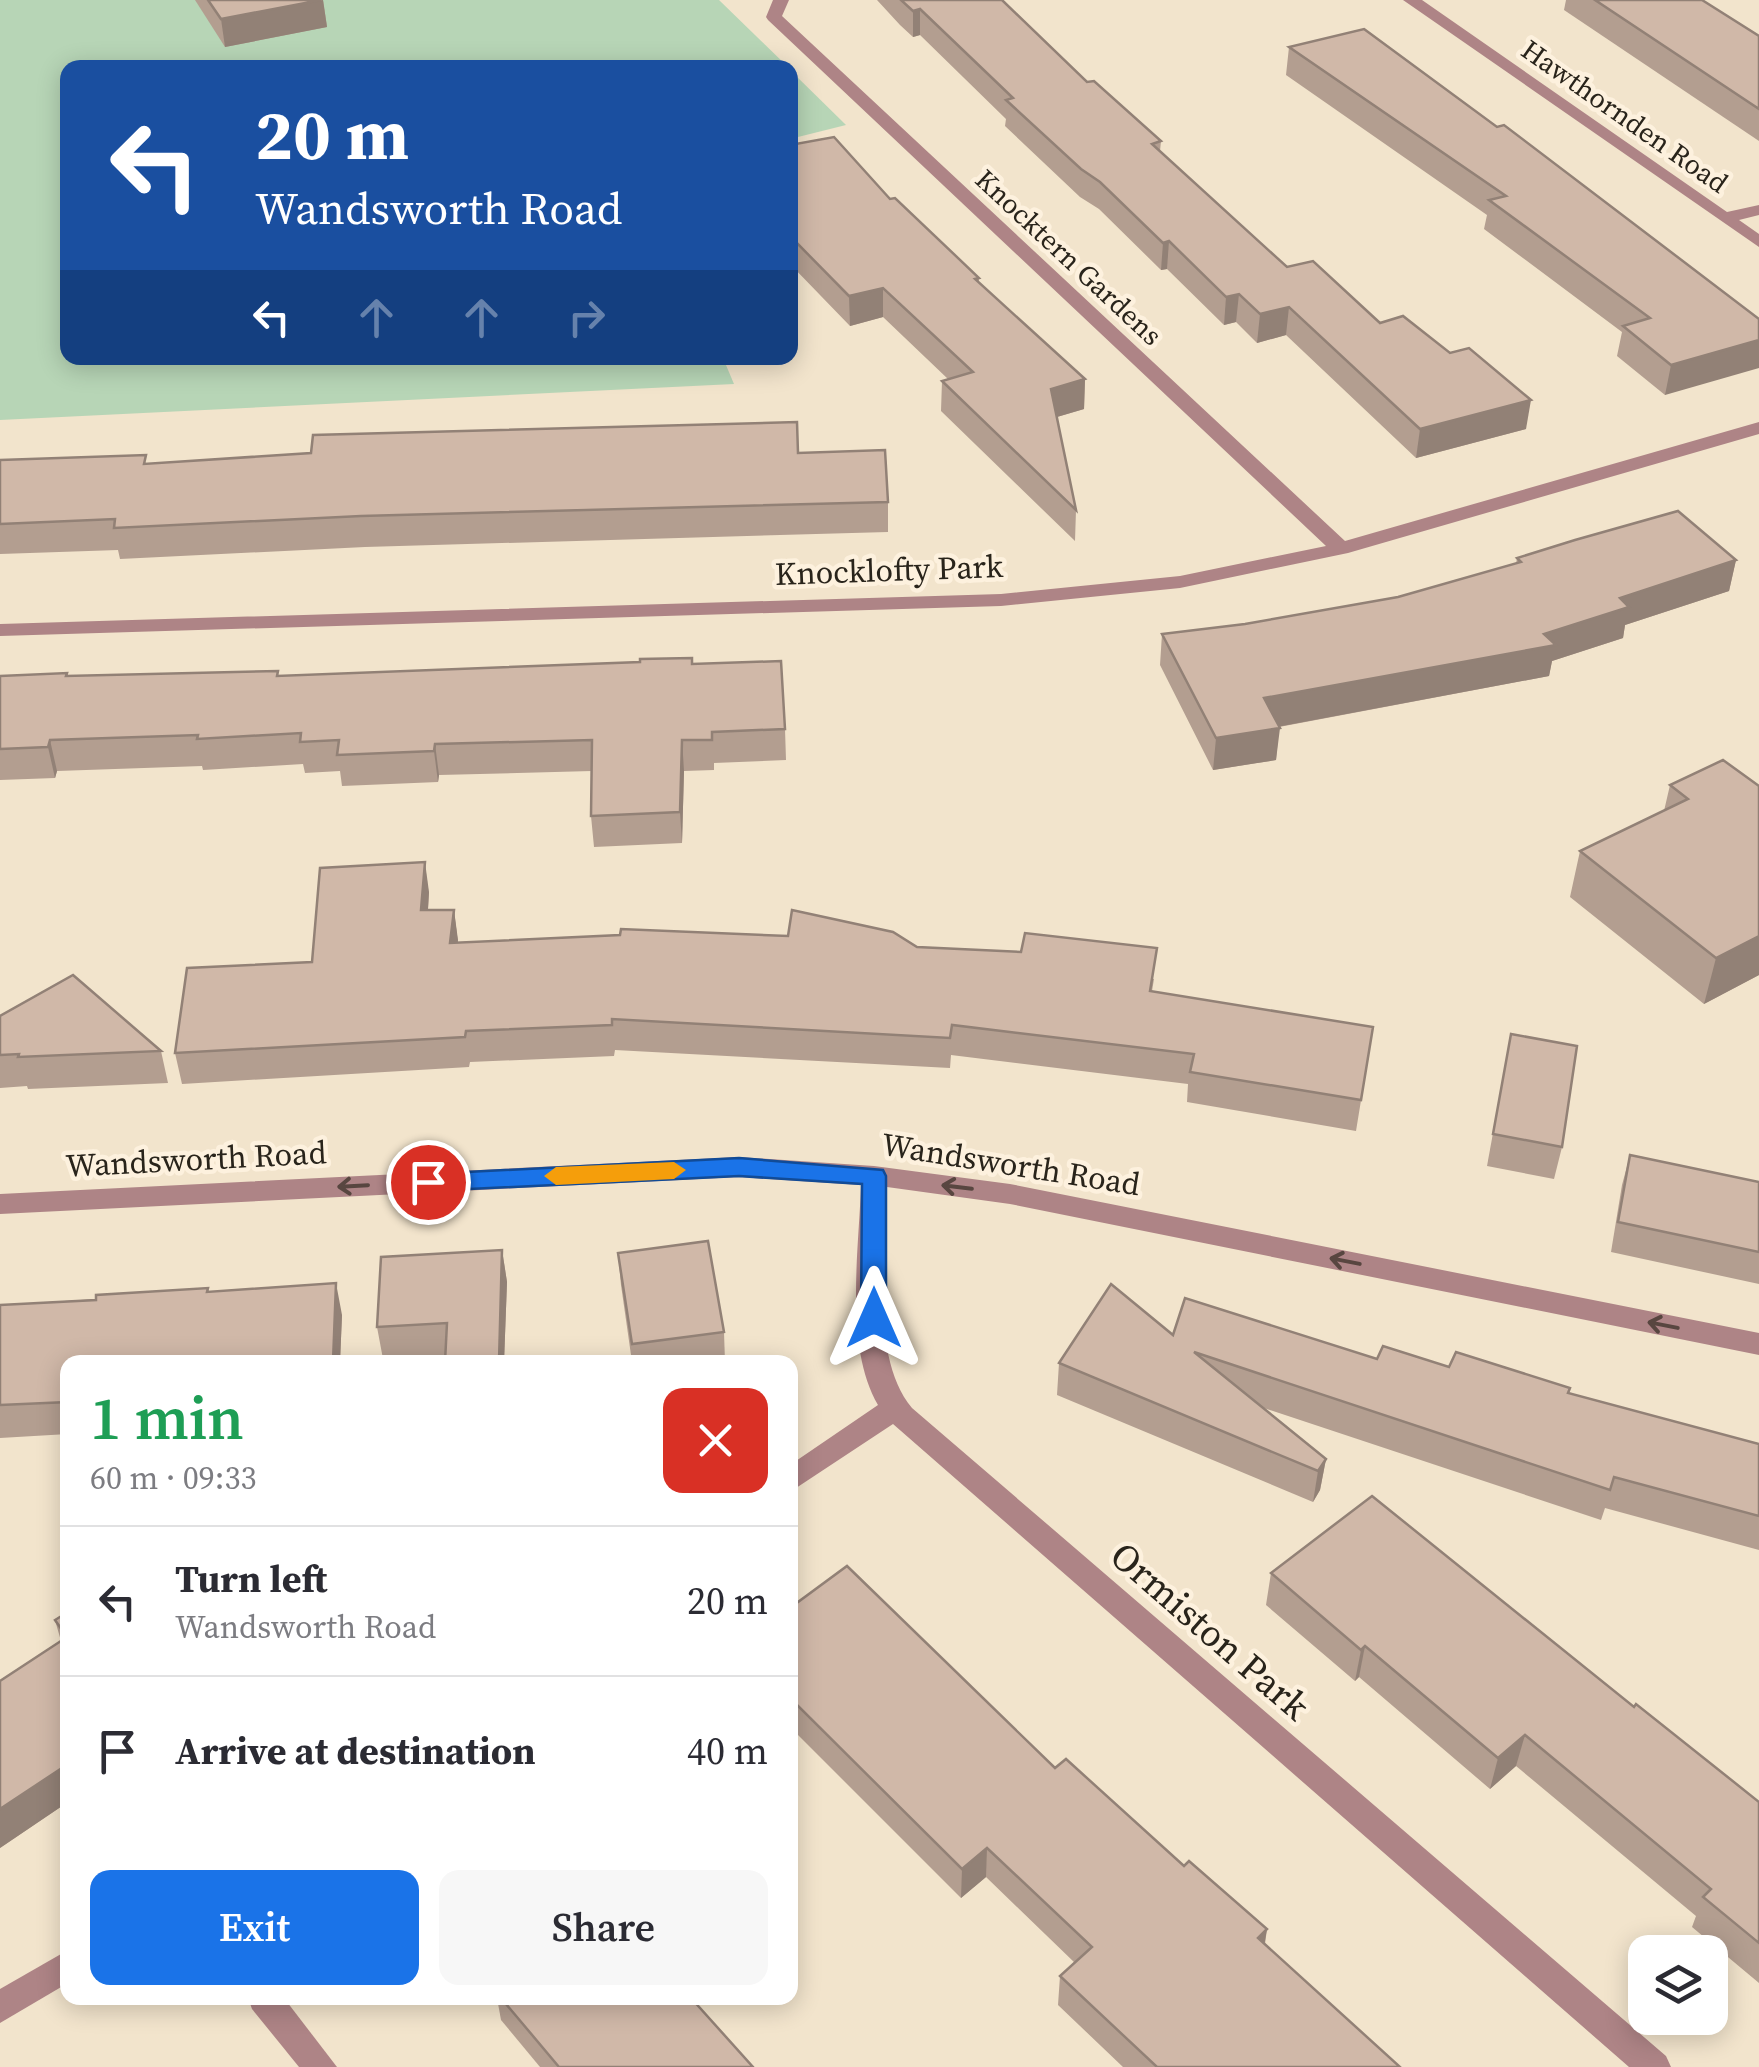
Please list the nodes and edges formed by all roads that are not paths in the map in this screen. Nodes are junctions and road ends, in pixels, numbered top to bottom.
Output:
1 (781, 0) edge
2 (1411, 0) edge
3 (1759, 210) edge
4 (1724, 218) junction
5 (1759, 242) edge
6 (1759, 428) edge
7 (1341, 549) junction
8 (0, 630) edge
9 (874, 1176) junction
10 (0, 1204) edge
11 (1759, 1344) edge
12 (896, 1408) junction
13 (798, 1475) edge
14 (60, 1969) edge
15 (270, 2005) edge
16 (0, 2007) edge
17 (320, 2067) edge
18 (1654, 2067) edge

1 - 7 street, Knocktern Gardens
2 - 4 street, Hawthornden Road
3 - 4 street
4 - 5 street, Hawthornden Road
6 - 7 street, Knocklofty Park
7 - 8 street, Knocklofty Park
9 -> 10 street, Wandsworth Road
11 -> 9 street, Wandsworth Road
9 - 12 street, Ormiston Park
12 - 13 street
12 - 18 street, Ormiston Park
14 - 16 street
15 - 17 street

